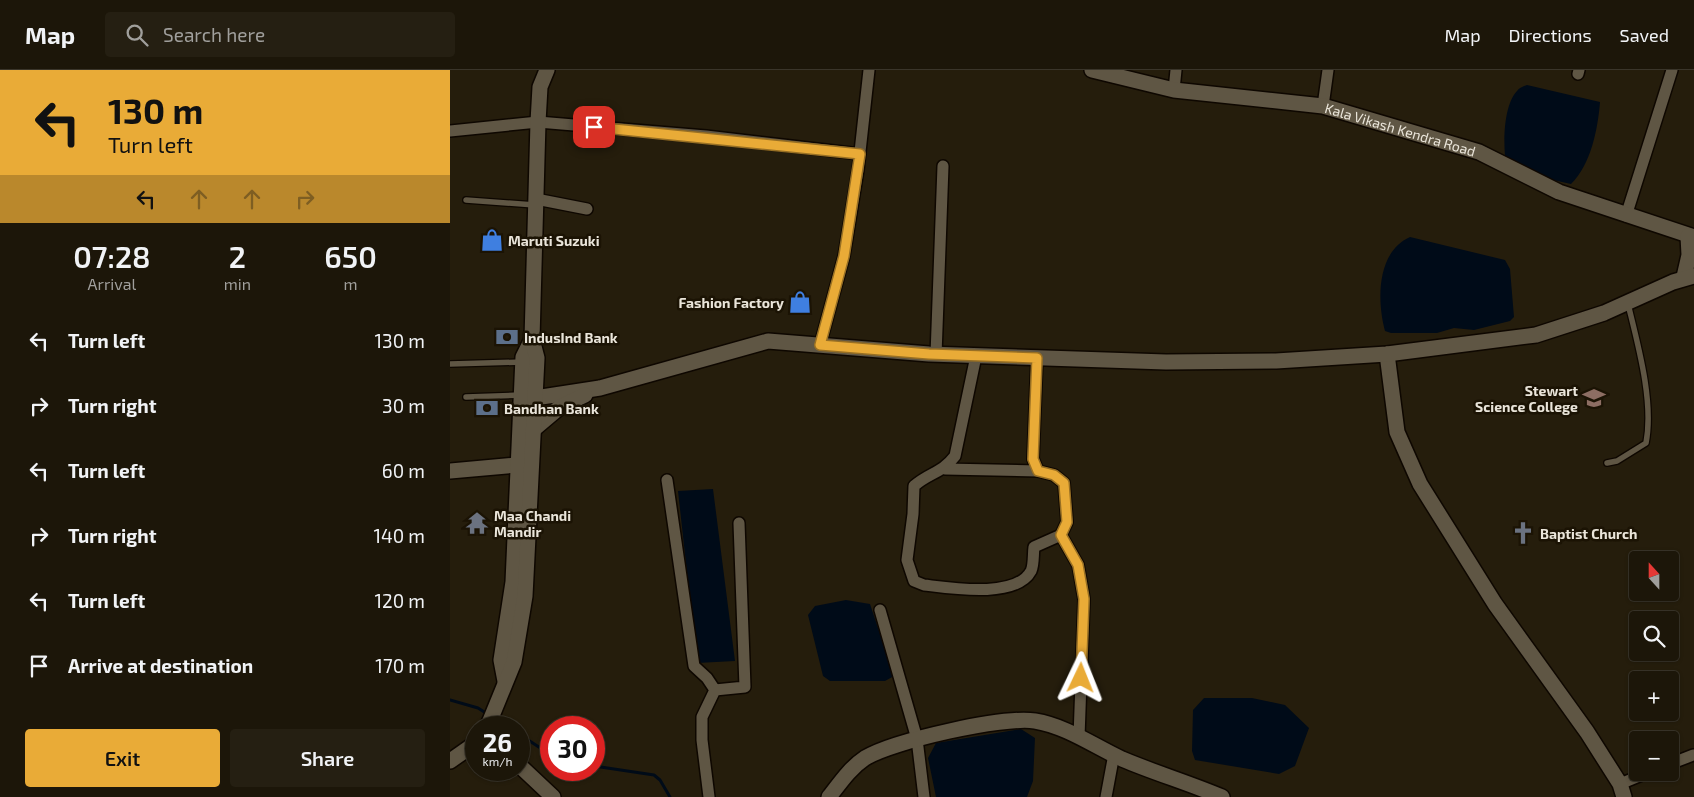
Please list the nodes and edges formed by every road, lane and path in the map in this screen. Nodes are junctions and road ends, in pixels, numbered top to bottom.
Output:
1 (547, 70) edge
2 (869, 70) edge
3 (1092, 70) edge
4 (1176, 70) edge
5 (1328, 70) edge
6 (1672, 70) edge
7 (1174, 90) junction
8 (1323, 106) junction
9 (538, 122) junction
10 (450, 131) edge
11 (860, 154) junction
12 (943, 166) dead end
13 (466, 200) dead end
14 (535, 202) junction
15 (587, 209) dead end
16 (1626, 216) junction
17 (1691, 236) edge
18 (1689, 276) edge
19 (1628, 302) junction
20 (532, 339) junction
21 (820, 345) junction
22 (1387, 354) junction
23 (936, 355) junction
24 (976, 356) junction
25 (1037, 358) junction
26 (523, 362) junction
27 (450, 364) edge
28 (600, 388) junction
29 (528, 396) junction
30 (466, 397) dead end
31 (534, 429) junction
32 (1607, 463) dead end
33 (526, 465) junction
34 (945, 469) junction
35 (450, 471) edge
36 (1038, 471) junction
37 (667, 480) dead end
38 (739, 523) dead end
39 (1061, 535) junction
40 (880, 610) dead end
41 (715, 690) junction
42 (492, 716) edge
43 (1079, 738) junction
44 (918, 739) junction
45 (465, 751) edge
46 (1114, 754) junction
47 (1694, 755) edge
48 (450, 761) edge
49 (1679, 761) edge
50 (530, 775) edge
51 (1636, 781) edge
52 (1622, 791) edge
53 (553, 797) edge
54 (709, 797) edge
55 (829, 797) edge
56 (924, 797) edge
57 (1106, 797) edge
58 (1222, 797) edge

1 - 9 main road
2 - 11 street
3 - 7 main road, Kala Vikash Kendra Road
4 - 7 street
5 - 8 street
6 - 16 street
7 - 8 main road, Kala Vikash Kendra Road
8 - 16 main road, Kala Vikash Kendra Road
9 - 10 street
9 - 11 street
9 - 14 main road
11 - 21 street
12 - 23 street
13 - 14 lane
14 - 15 street
14 - 20 main road
16 - 17 main road, Kala Vikash Kendra Road
17 - 18 main road
18 - 19 main road
19 - 22 main road
19 - 32 lane
20 - 26 main road
20 - 29 main road
21 - 23 main road
21 - 28 main road
22 - 25 main road
22 - 52 main road
23 - 24 main road
24 - 25 main road
24 - 34 street
25 - 36 street
26 - 27 lane
26 - 29 main road
28 - 29 main road
28 - 31 main road
29 - 30 lane
29 - 31 main road
29 - 33 main road
31 - 33 main road
33 - 35 main road
33 - 42 main road
34 - 36 street
34 - 39 street
36 - 39 street
37 - 41 street
38 - 41 street
39 - 43 street
40 - 44 street
41 - 54 street
43 - 44 main road
43 - 46 main road
44 - 55 main road
44 - 56 street
45 - 48 main road
46 - 57 street
46 - 58 main road
47 - 49 street
50 - 53 main road
51 - 52 street

